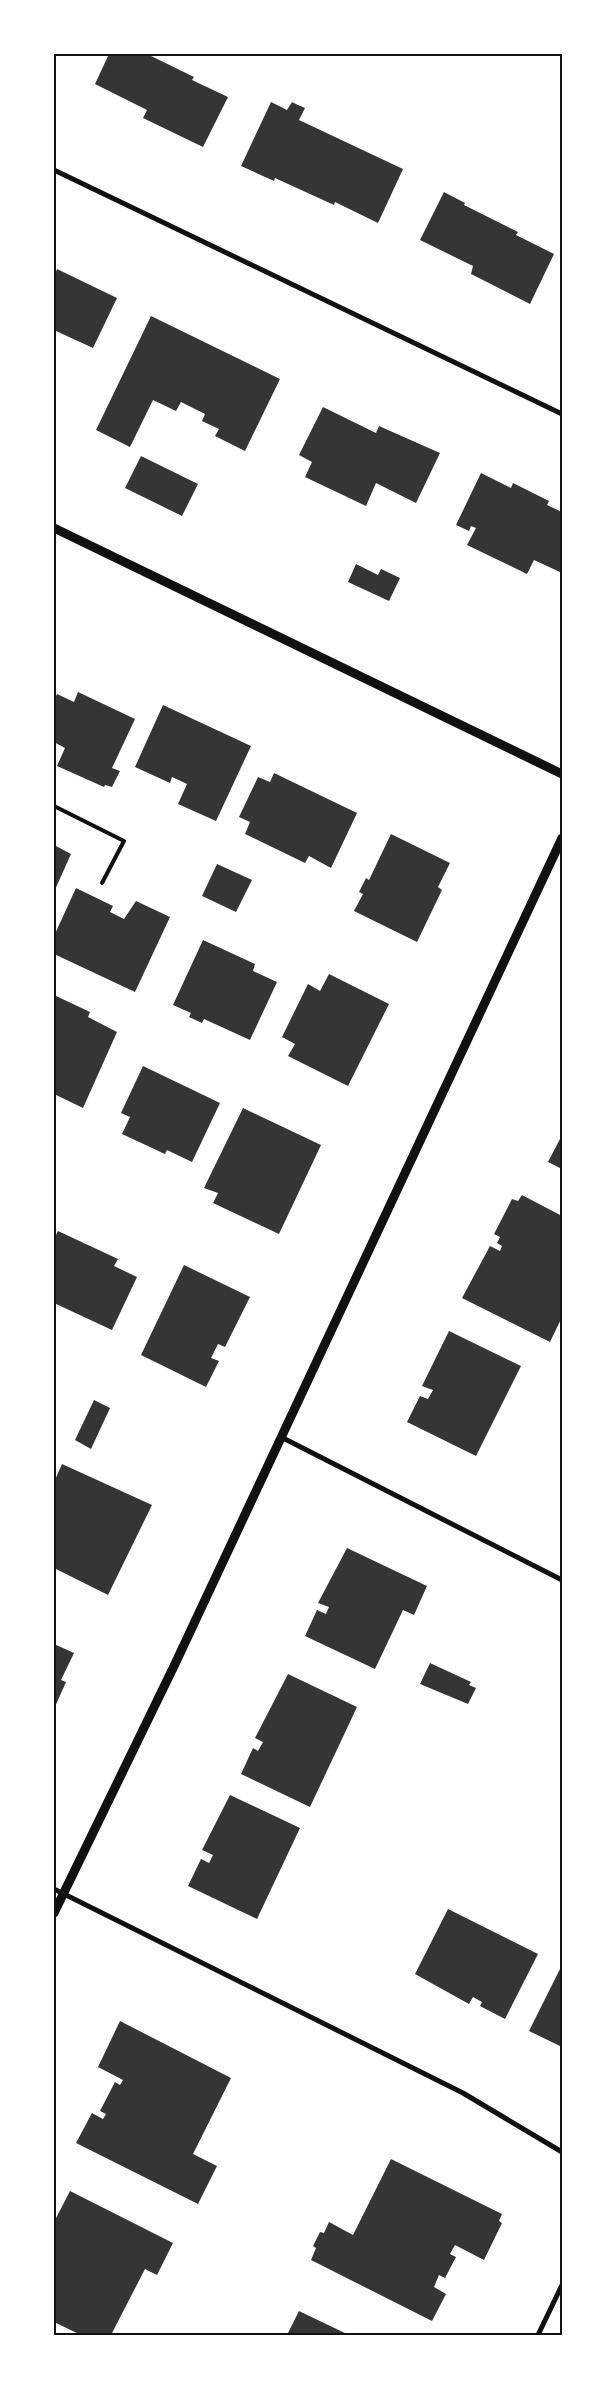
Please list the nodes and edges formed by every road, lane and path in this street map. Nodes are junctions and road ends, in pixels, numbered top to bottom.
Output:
1 (54, 170) edge
2 (562, 414) edge
3 (54, 528) edge
4 (562, 774) edge
5 (54, 806) edge
6 (562, 838) edge
7 (102, 883) dead end
8 (281, 1437) junction
9 (562, 1580) edge
10 (54, 1889) edge
11 (63, 1893) junction
12 (54, 1913) edge
13 (562, 2152) edge
14 (562, 2285) edge
15 (538, 2335) edge

1 - 2 street
3 - 4 street
5 - 7 lane
6 - 8 street
8 - 9 street
8 - 11 street
10 - 11 street
11 - 12 street
11 - 13 street
14 - 15 street

